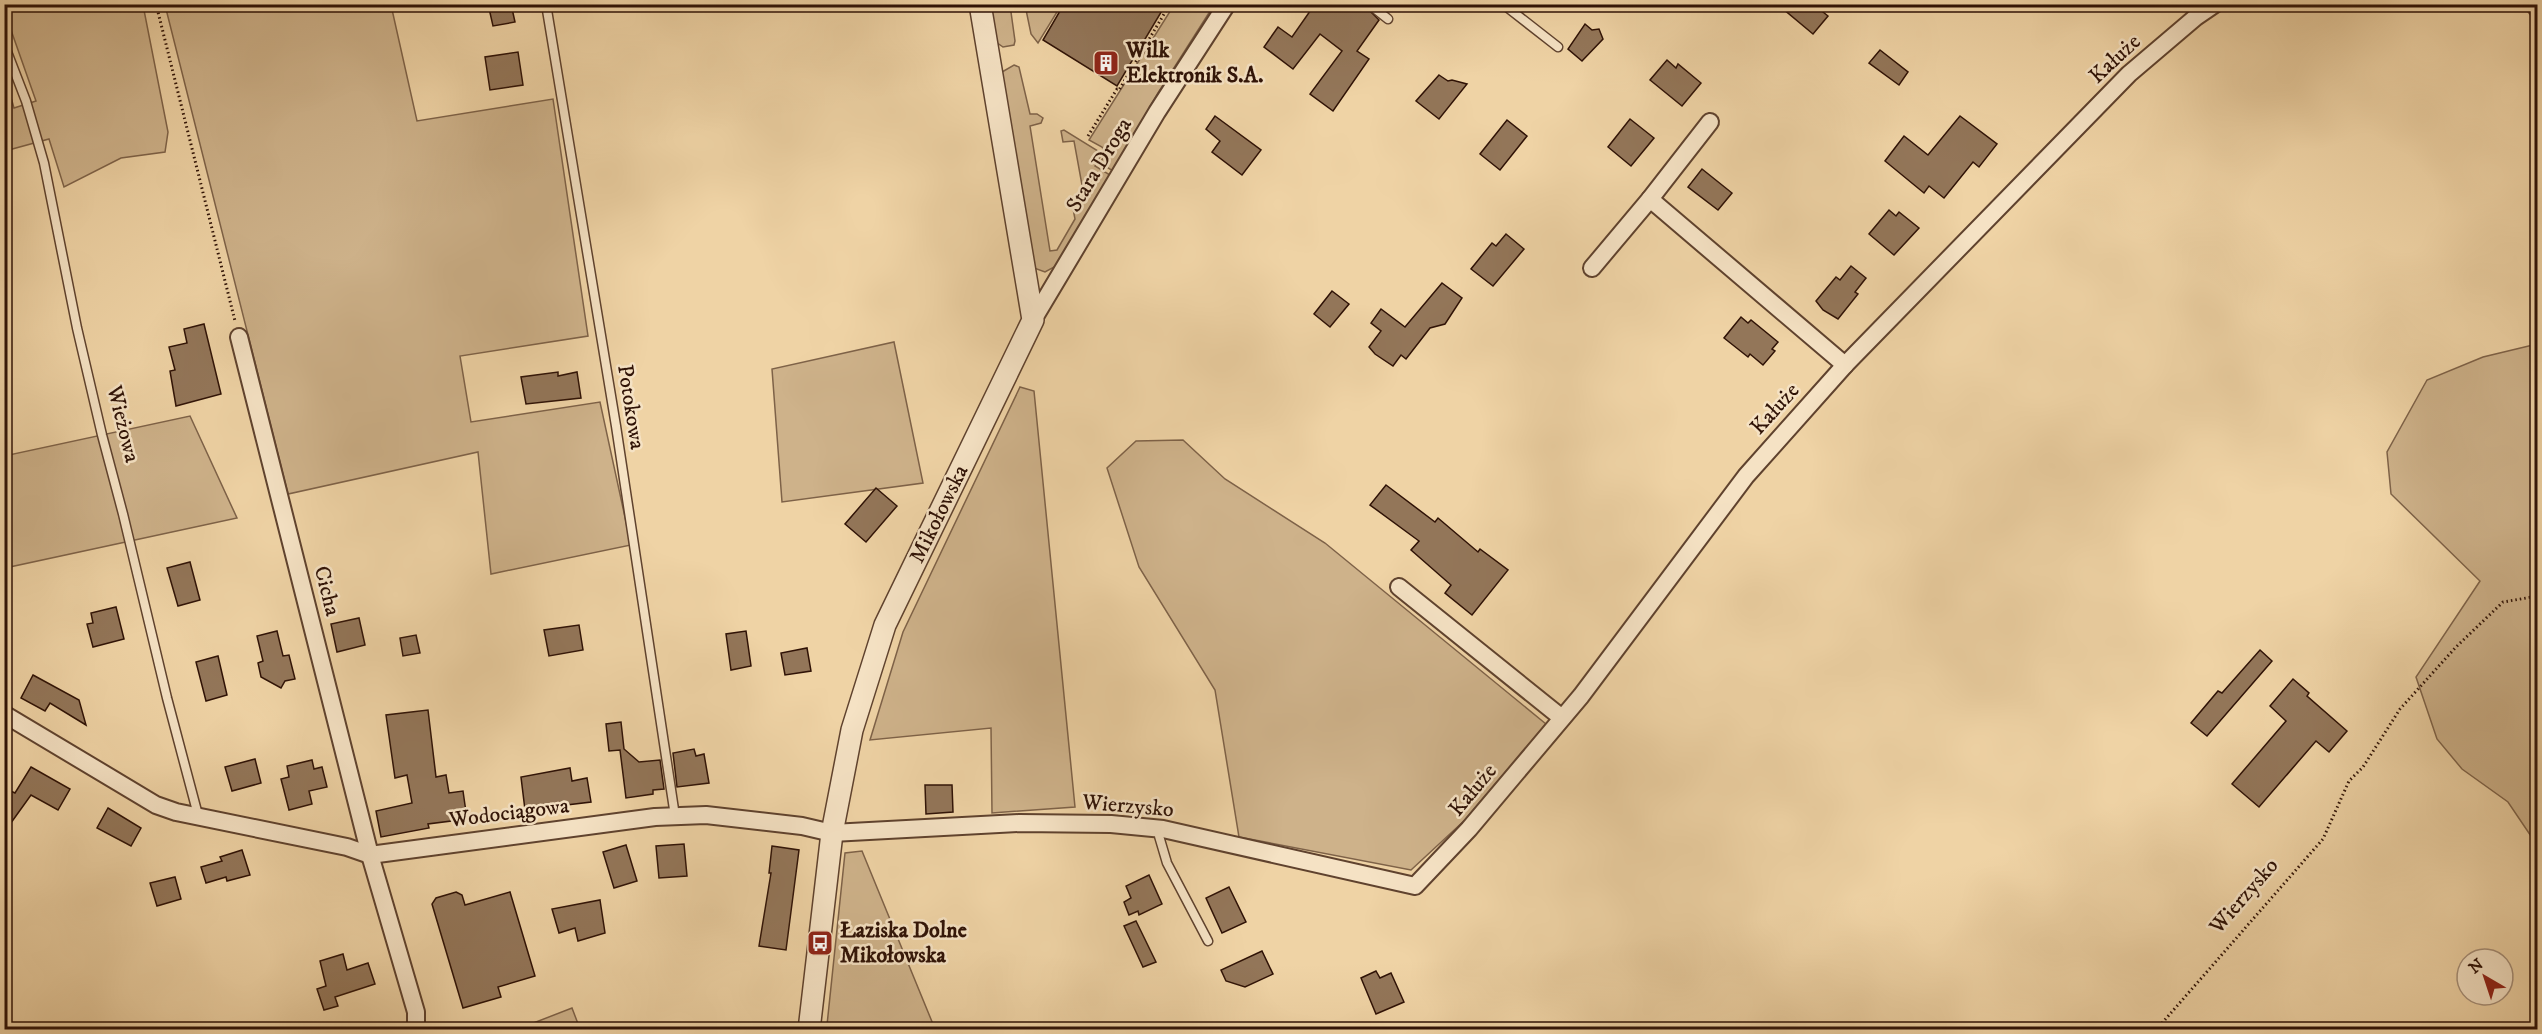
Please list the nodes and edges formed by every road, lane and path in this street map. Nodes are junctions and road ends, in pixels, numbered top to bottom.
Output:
1 (156, 4) edge
2 (546, 4) edge
3 (980, 4) edge
4 (1170, 4) edge
5 (1227, 4) edge
6 (1369, 4) edge
7 (1503, 4) edge
8 (2215, 4) edge
9 (1388, 19) dead end
10 (4, 44) edge
11 (1558, 47) dead end
12 (1710, 122) dead end
13 (1088, 136) dead end
14 (1650, 199) junction
15 (1592, 268) dead end
16 (1033, 320) junction
17 (239, 337) joint
18 (1845, 365) junction
19 (1399, 587) dead end
20 (2538, 596) edge
21 (4, 714) edge
22 (1562, 718) junction
23 (198, 815) junction
24 (675, 816) junction
25 (1163, 829) junction
26 (832, 833) junction
27 (370, 855) junction
28 (1415, 886) joint
29 (1208, 941) dead end
30 (416, 1029) edge
31 (808, 1029) edge
32 (2156, 1029) edge

1 - 17 path
2 - 24 lane, Potokowa
3 - 16 street
4 - 13 path
5 - 16 street, Stara Droga
6 - 9 lane
7 - 11 lane
8 - 18 street, Kałuże
10 - 23 lane, Wieżowa
12 - 14 street
14 - 15 street
14 - 18 street
16 - 26 street, Mikołowska
17 - 27 street, Cicha
18 - 22 street, Kałuże
19 - 22 street
20 - 32 path, Wierzysko
21 - 23 street
22 - 28 street, Kałuże
23 - 27 street
24 - 26 street, Wodociągowa
24 - 27 street, Wodociągowa
25 - 26 street, Wierzysko
25 - 28 street, Wierzysko
25 - 29 lane
26 - 31 street, Mikołowska
27 - 30 street

